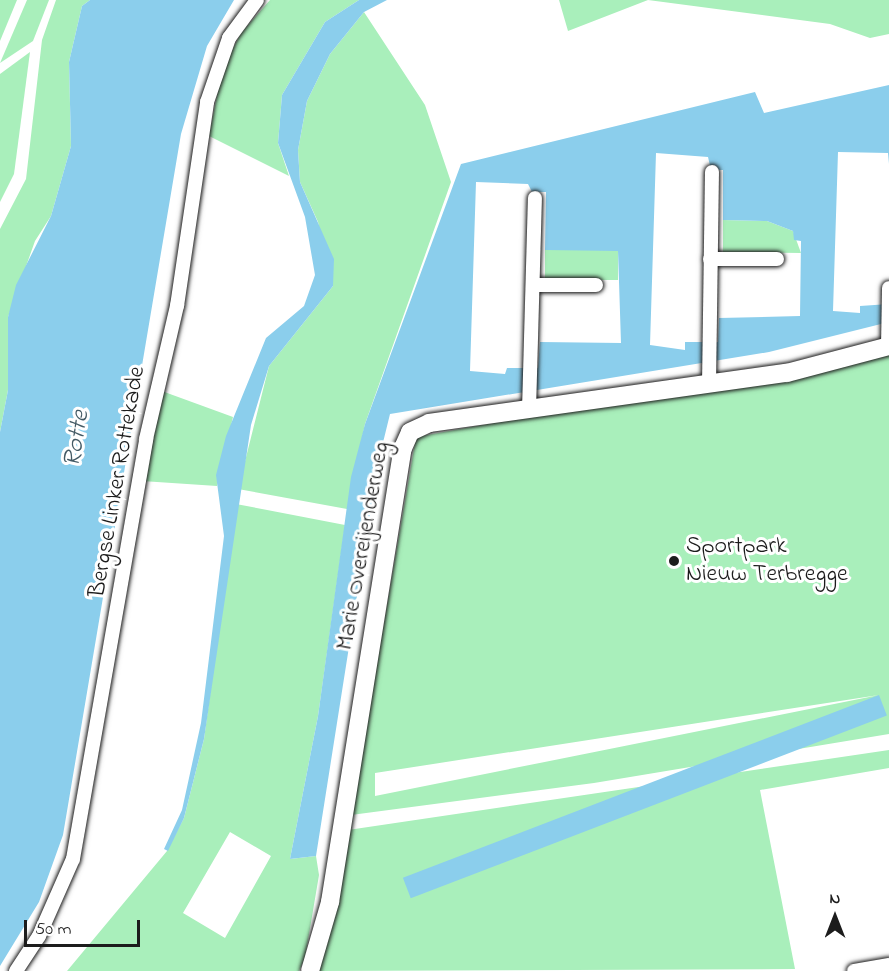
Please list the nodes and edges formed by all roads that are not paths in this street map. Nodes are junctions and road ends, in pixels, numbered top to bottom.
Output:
1 (257, 0) edge
2 (712, 172) dead end
3 (535, 198) dead end
4 (711, 258) junction
5 (777, 258) dead end
6 (533, 285) junction
7 (596, 285) dead end
8 (889, 288) edge
9 (889, 303) edge
10 (888, 325) edge
11 (888, 346) edge
12 (709, 377) junction
13 (529, 401) junction
14 (889, 965) edge
15 (16, 971) edge
16 (310, 971) edge
17 (854, 971) edge

1 - 15 street, Bergse Linker Rottekade
2 - 4 street
3 - 6 street
4 - 5 street
4 - 12 street
6 - 7 street
6 - 13 street
8 - 9 street
9 - 10 street
10 - 11 street
11 - 12 street, Marie Overeijenderweg
12 - 13 street, Marie Overeijenderweg
13 - 16 street, Marie Overeijenderweg
14 - 17 street

